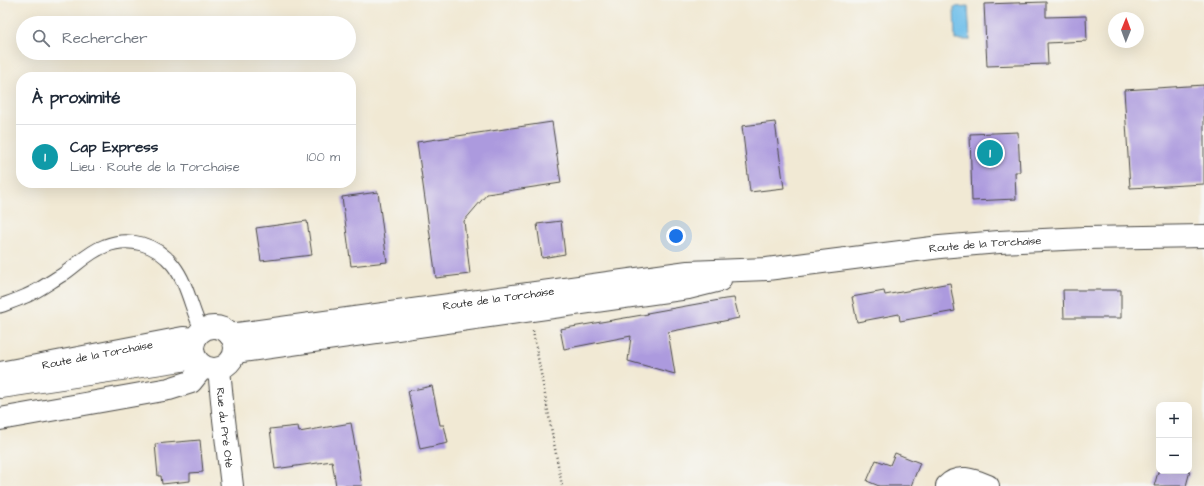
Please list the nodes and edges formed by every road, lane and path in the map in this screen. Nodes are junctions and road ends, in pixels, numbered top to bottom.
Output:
1 (1204, 236) edge
2 (0, 306) edge
3 (533, 333) dead end
4 (233, 343) junction
5 (203, 353) junction
6 (0, 373) edge
7 (0, 387) edge
8 (0, 419) edge
9 (232, 486) edge
10 (562, 486) edge
11 (947, 486) edge
12 (988, 486) edge

1 - 4 main road, Route de la Torchaise
2 - 5 lane
3 - 10 path
4 - 5 main road
4 - 5 main road, Route de la Torchaise
5 - 6 main road, Route de la Torchaise
5 - 7 main road, Route de la Torchaise
5 - 8 main road
5 - 9 main road, Rue du Pré Oté
11 - 12 main road

